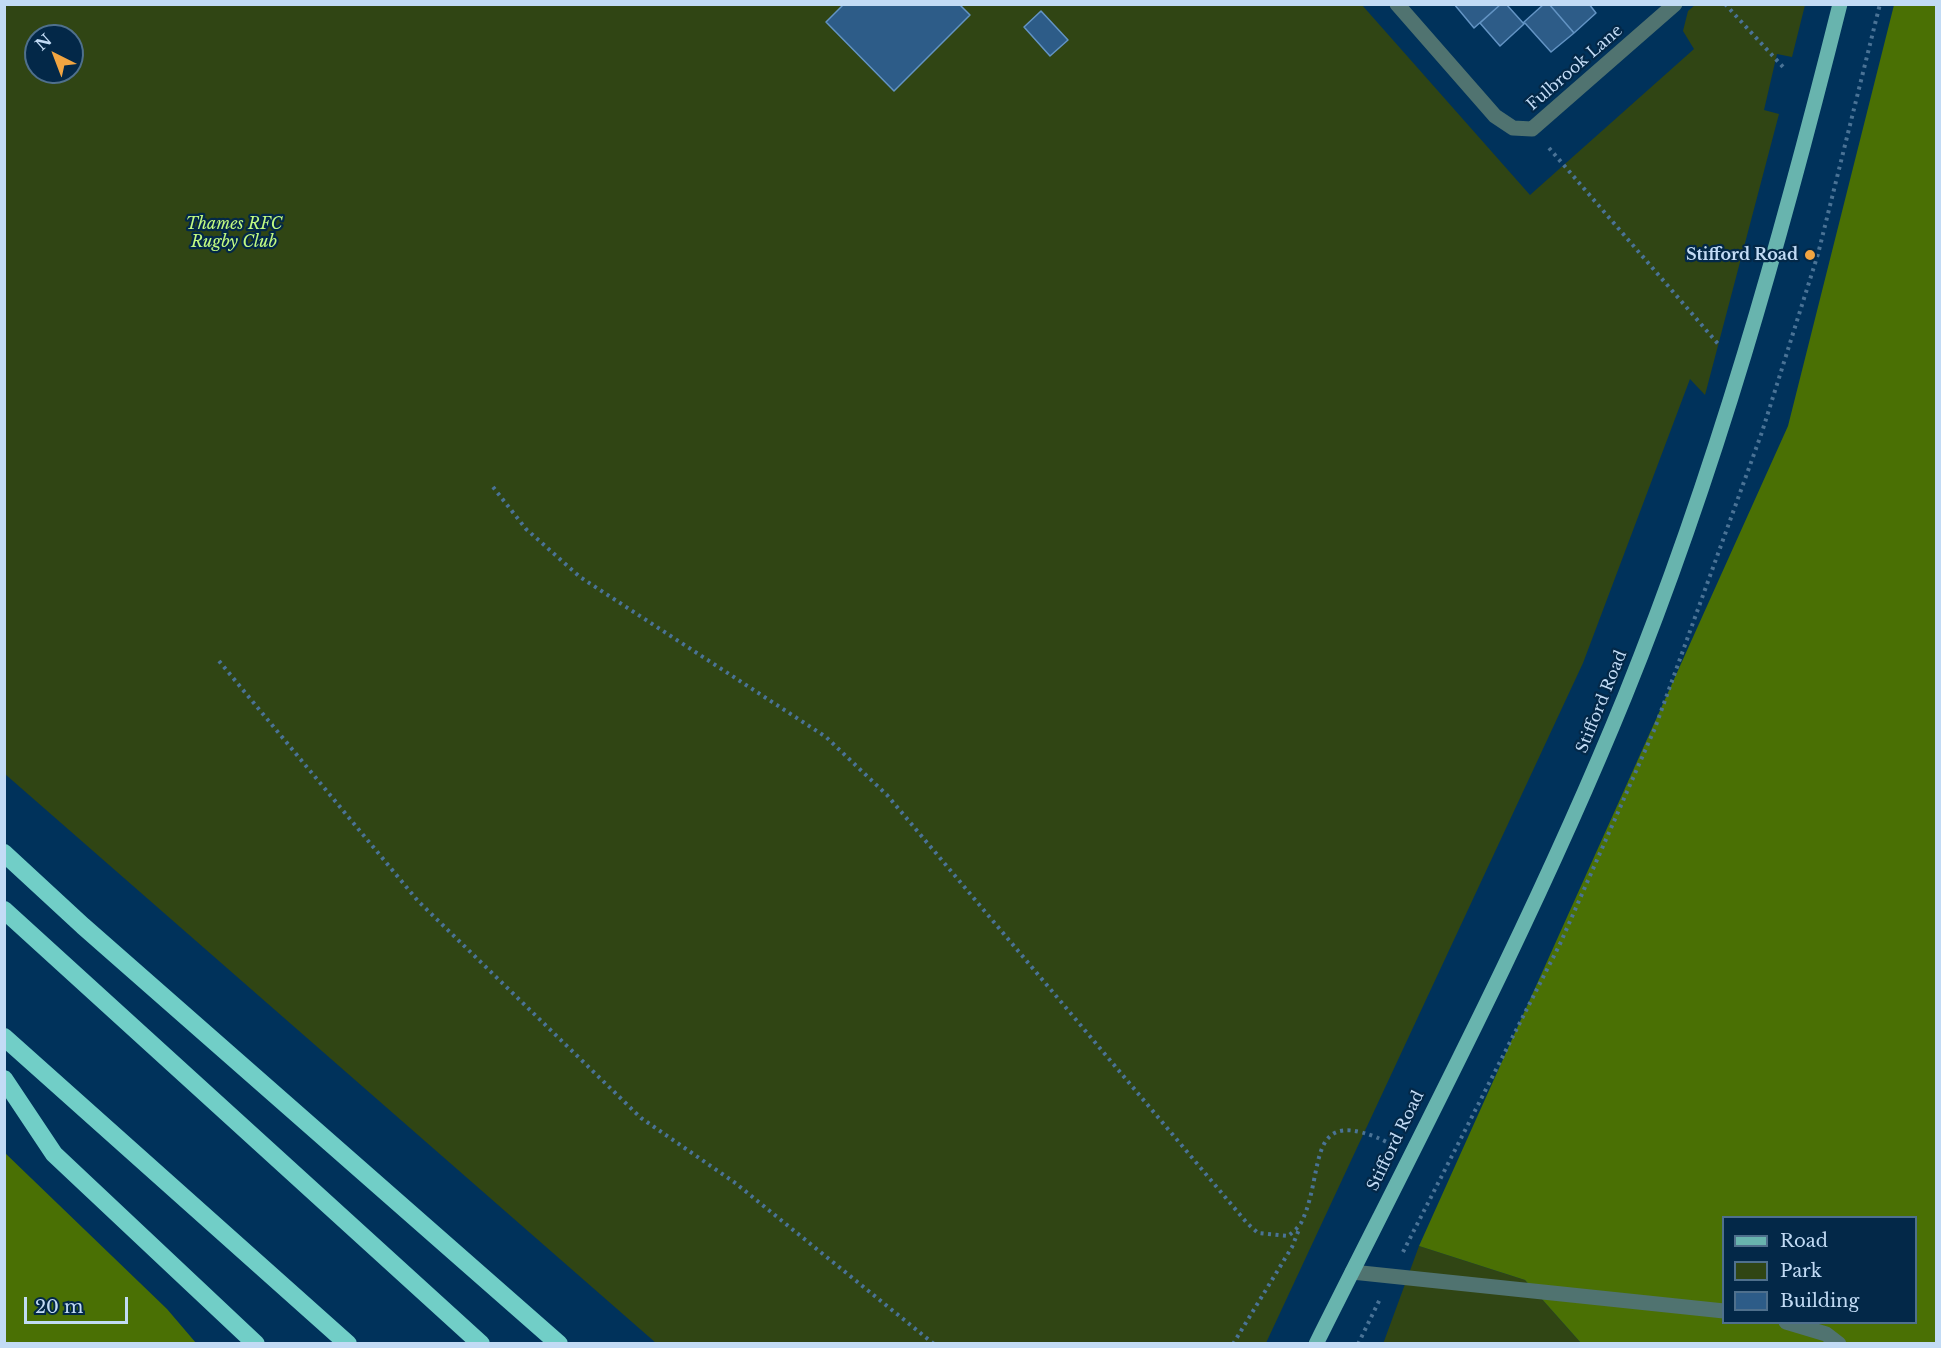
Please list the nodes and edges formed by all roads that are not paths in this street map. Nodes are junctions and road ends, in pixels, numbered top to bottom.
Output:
1 (1397, 4) edge
2 (1675, 4) edge
3 (1840, 4) edge
4 (4, 853) edge
5 (4, 910) edge
6 (4, 1037) edge
7 (4, 1079) edge
8 (1352, 1272) junction
9 (1722, 1311) edge
10 (312, 1312) junction
11 (1789, 1324) edge
12 (256, 1344) edge
13 (342, 1344) edge
14 (348, 1344) edge
15 (481, 1344) edge
16 (559, 1344) edge
17 (1316, 1344) edge
18 (1839, 1344) edge

1 - 2 street, Fulbrook Lane
3 - 8 main road, Stifford Road
4 - 16 highway
5 - 15 highway
6 - 10 highway
7 - 12 highway
8 - 9 street
8 - 17 main road, Stifford Road
10 - 13 highway
10 - 14 highway
11 - 18 street

